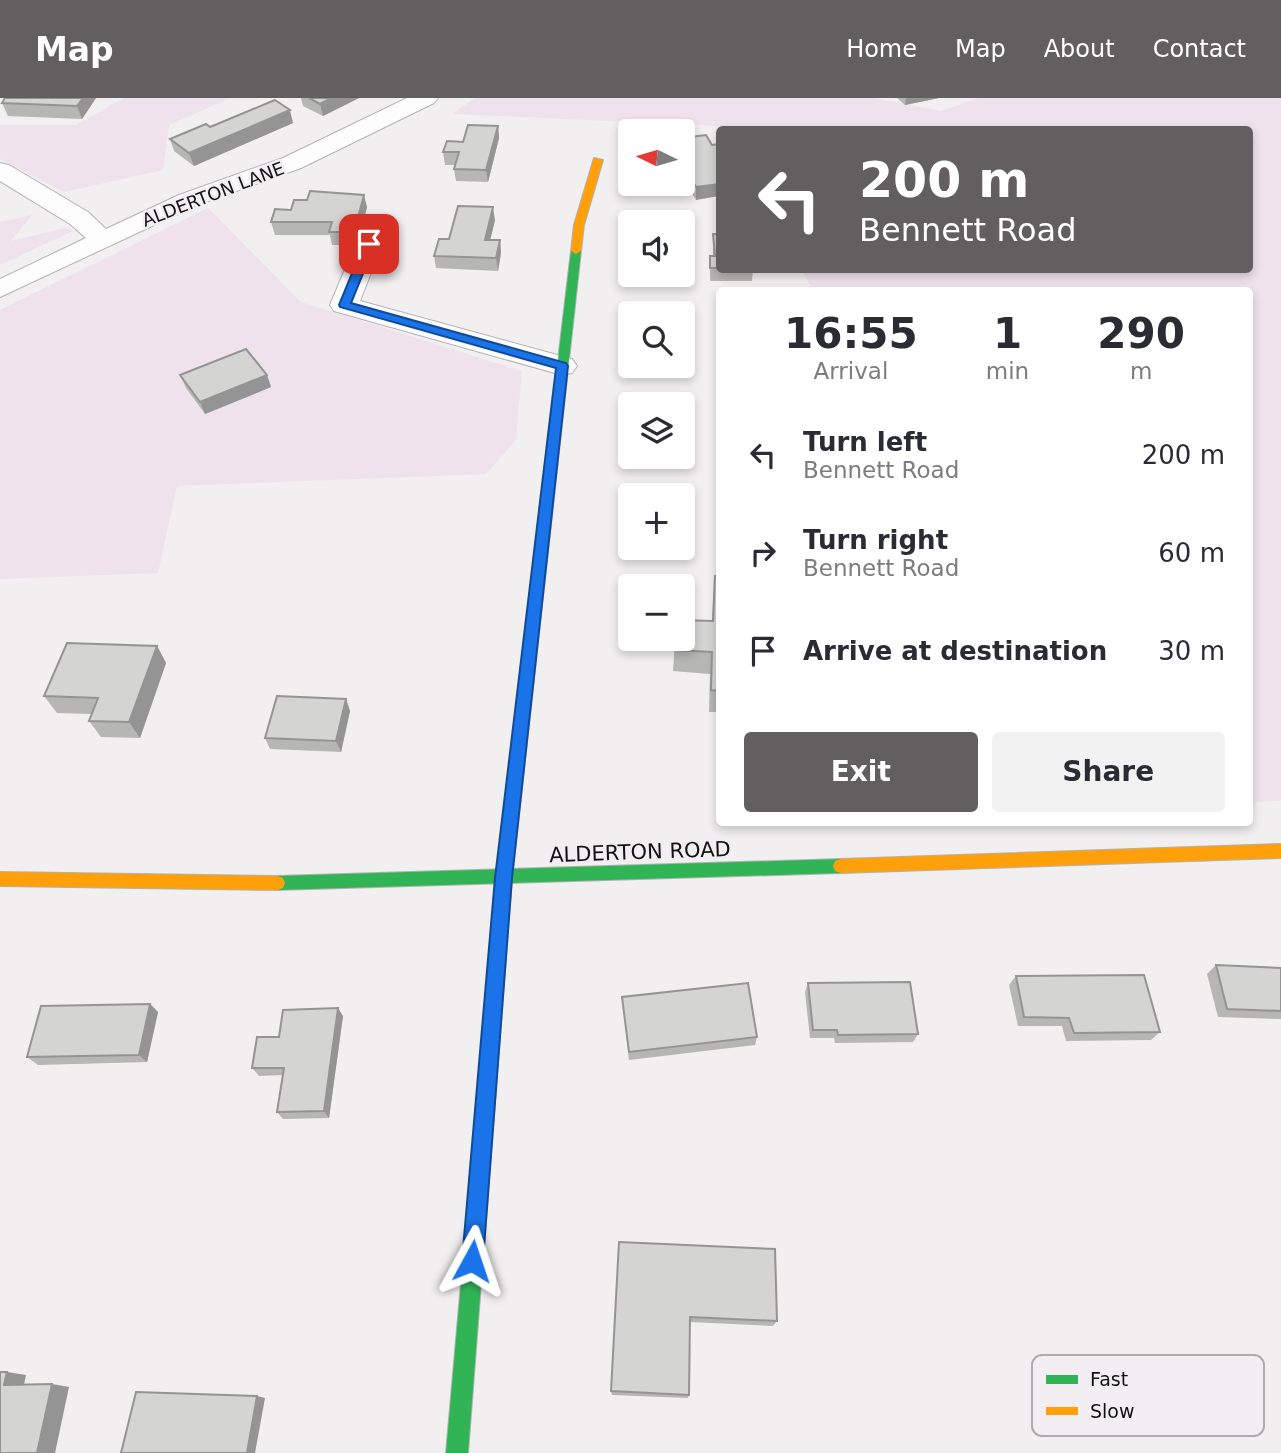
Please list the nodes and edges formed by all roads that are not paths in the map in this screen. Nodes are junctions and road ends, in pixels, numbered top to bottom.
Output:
1 (426, 98) edge
2 (598, 160) dead end
3 (0, 170) edge
4 (377, 224) dead end
5 (103, 240) junction
6 (0, 289) edge
7 (562, 366) junction
8 (1281, 851) edge
9 (0, 878) edge
10 (504, 878) junction
11 (457, 1453) edge

1 - 5 street, ALDERTON LANE
2 - 7 street
3 - 5 street
4 - 7 street
5 - 6 street, ALDERTON LANE
7 - 10 street
8 - 10 street, ALDERTON ROAD
9 - 10 street, ALDERTON ROAD
10 - 11 street

